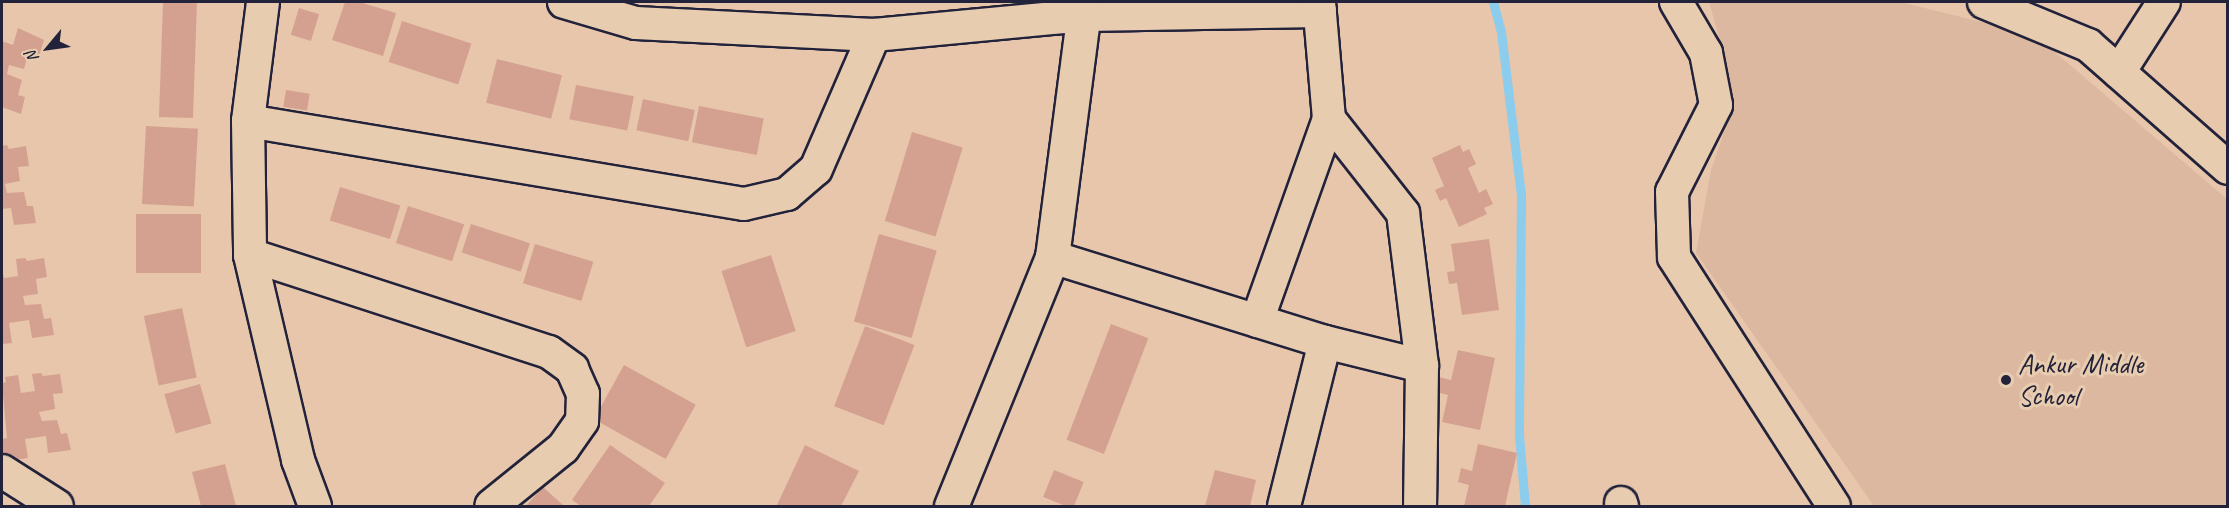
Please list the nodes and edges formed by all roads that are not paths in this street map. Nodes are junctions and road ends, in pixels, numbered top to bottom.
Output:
1 (263, 2) edge
2 (564, 2) edge
3 (1676, 2) edge
4 (1984, 2) edge
5 (2164, 2) edge
6 (1320, 6) edge
7 (1085, 8) edge
8 (874, 35) junction
9 (2119, 72) junction
10 (1329, 120) junction
11 (248, 121) junction
12 (2228, 168) edge
13 (250, 255) junction
14 (1052, 257) junction
15 (1257, 321) junction
16 (1325, 342) junction
17 (1422, 366) junction
18 (2, 471) edge
19 (57, 507) edge
20 (315, 507) edge
21 (491, 507) edge
22 (951, 507) edge
23 (1284, 507) edge
24 (1420, 507) edge
25 (1834, 507) edge

1 - 11 street
2 - 8 street
3 - 25 street
4 - 9 street
5 - 9 street
6 - 7 street
6 - 10 street
7 - 8 street
7 - 14 street
8 - 11 street
9 - 12 street
10 - 15 street
10 - 17 street
11 - 13 street
13 - 20 street
13 - 21 street
14 - 15 street
14 - 22 street
15 - 16 street
16 - 17 street
16 - 23 street
17 - 24 street
18 - 19 street

